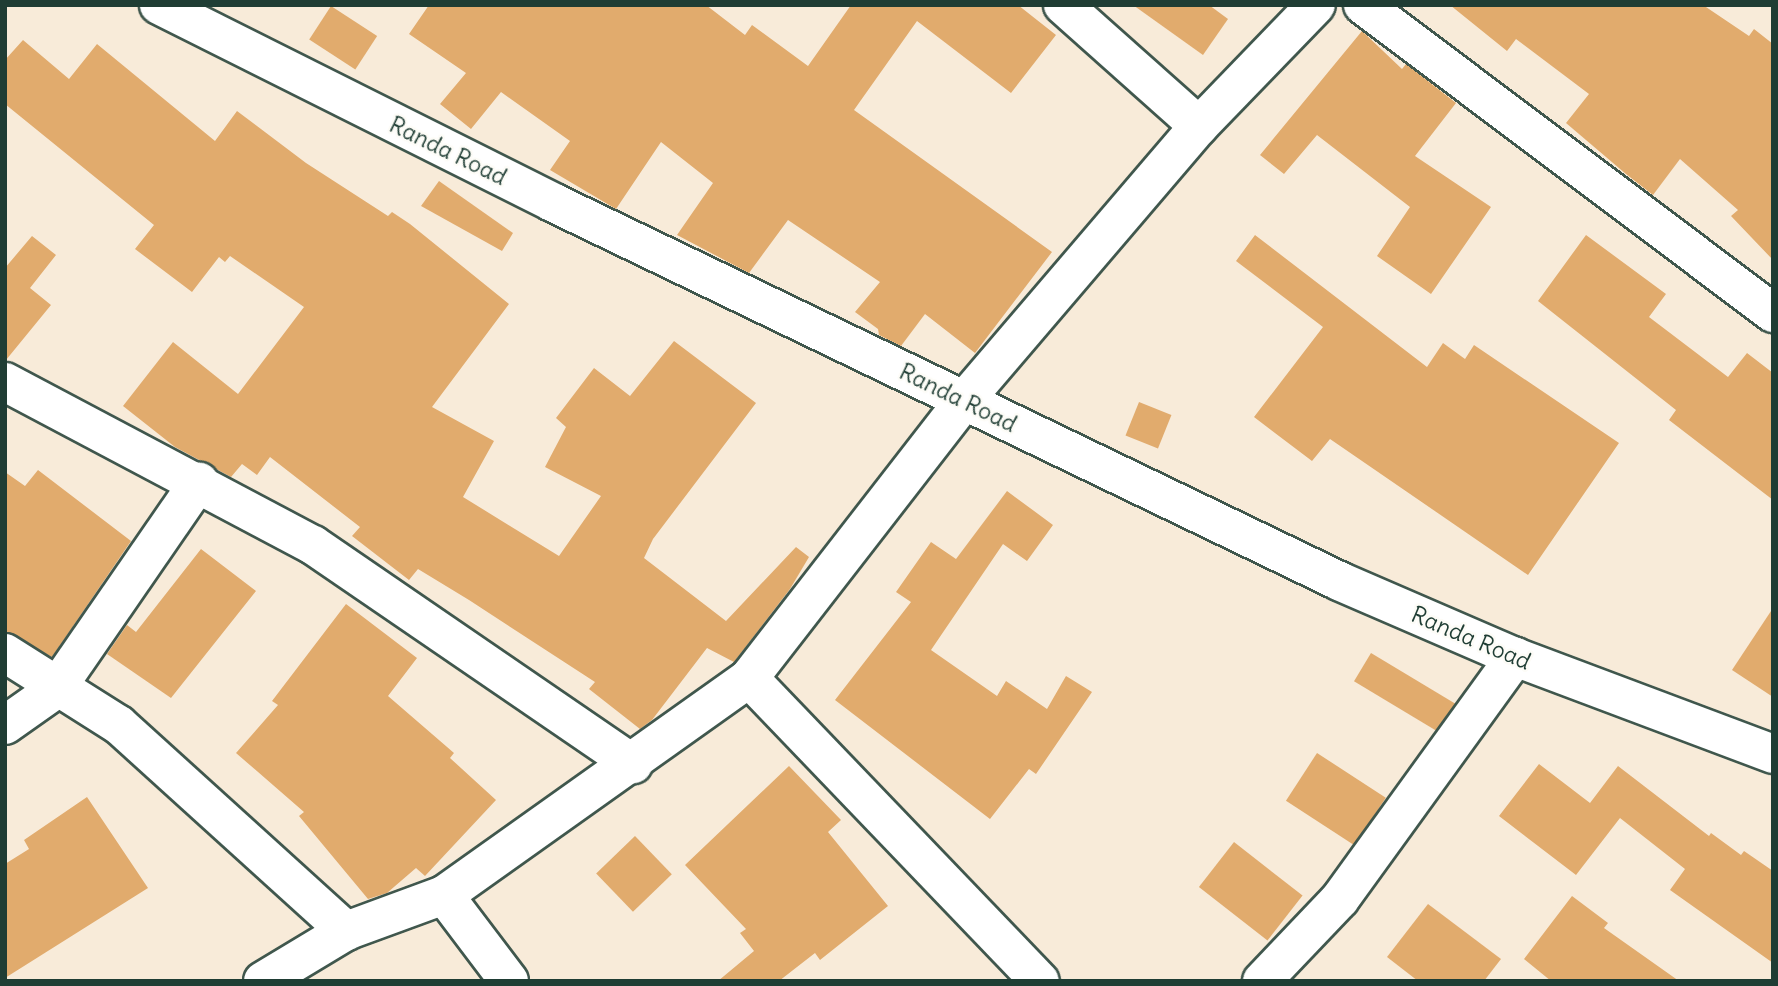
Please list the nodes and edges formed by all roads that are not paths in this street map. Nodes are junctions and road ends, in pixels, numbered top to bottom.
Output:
1 (159, 5) edge
2 (1063, 5) edge
3 (1316, 5) edge
4 (1363, 5) edge
5 (1199, 126) junction
6 (1773, 313) edge
7 (5, 382) edge
8 (964, 401) junction
9 (199, 482) junction
10 (5, 653) edge
11 (1515, 657) junction
12 (749, 678) junction
13 (56, 689) junction
14 (5, 725) edge
15 (1773, 754) edge
16 (633, 764) junction
17 (444, 895) junction
18 (346, 931) junction
19 (263, 981) edge
20 (509, 981) edge
21 (1040, 981) edge
22 (1262, 981) edge

1 - 8 street, Randa Road
2 - 5 street
3 - 5 street
4 - 6 street
5 - 8 street
7 - 9 street
8 - 11 street, Randa Road
8 - 12 street
9 - 13 street
9 - 16 street
10 - 13 street
11 - 15 street, Randa Road
11 - 22 street
12 - 16 street
12 - 21 street
13 - 14 street
13 - 18 street
16 - 17 street
17 - 18 street
17 - 20 street
18 - 19 street

